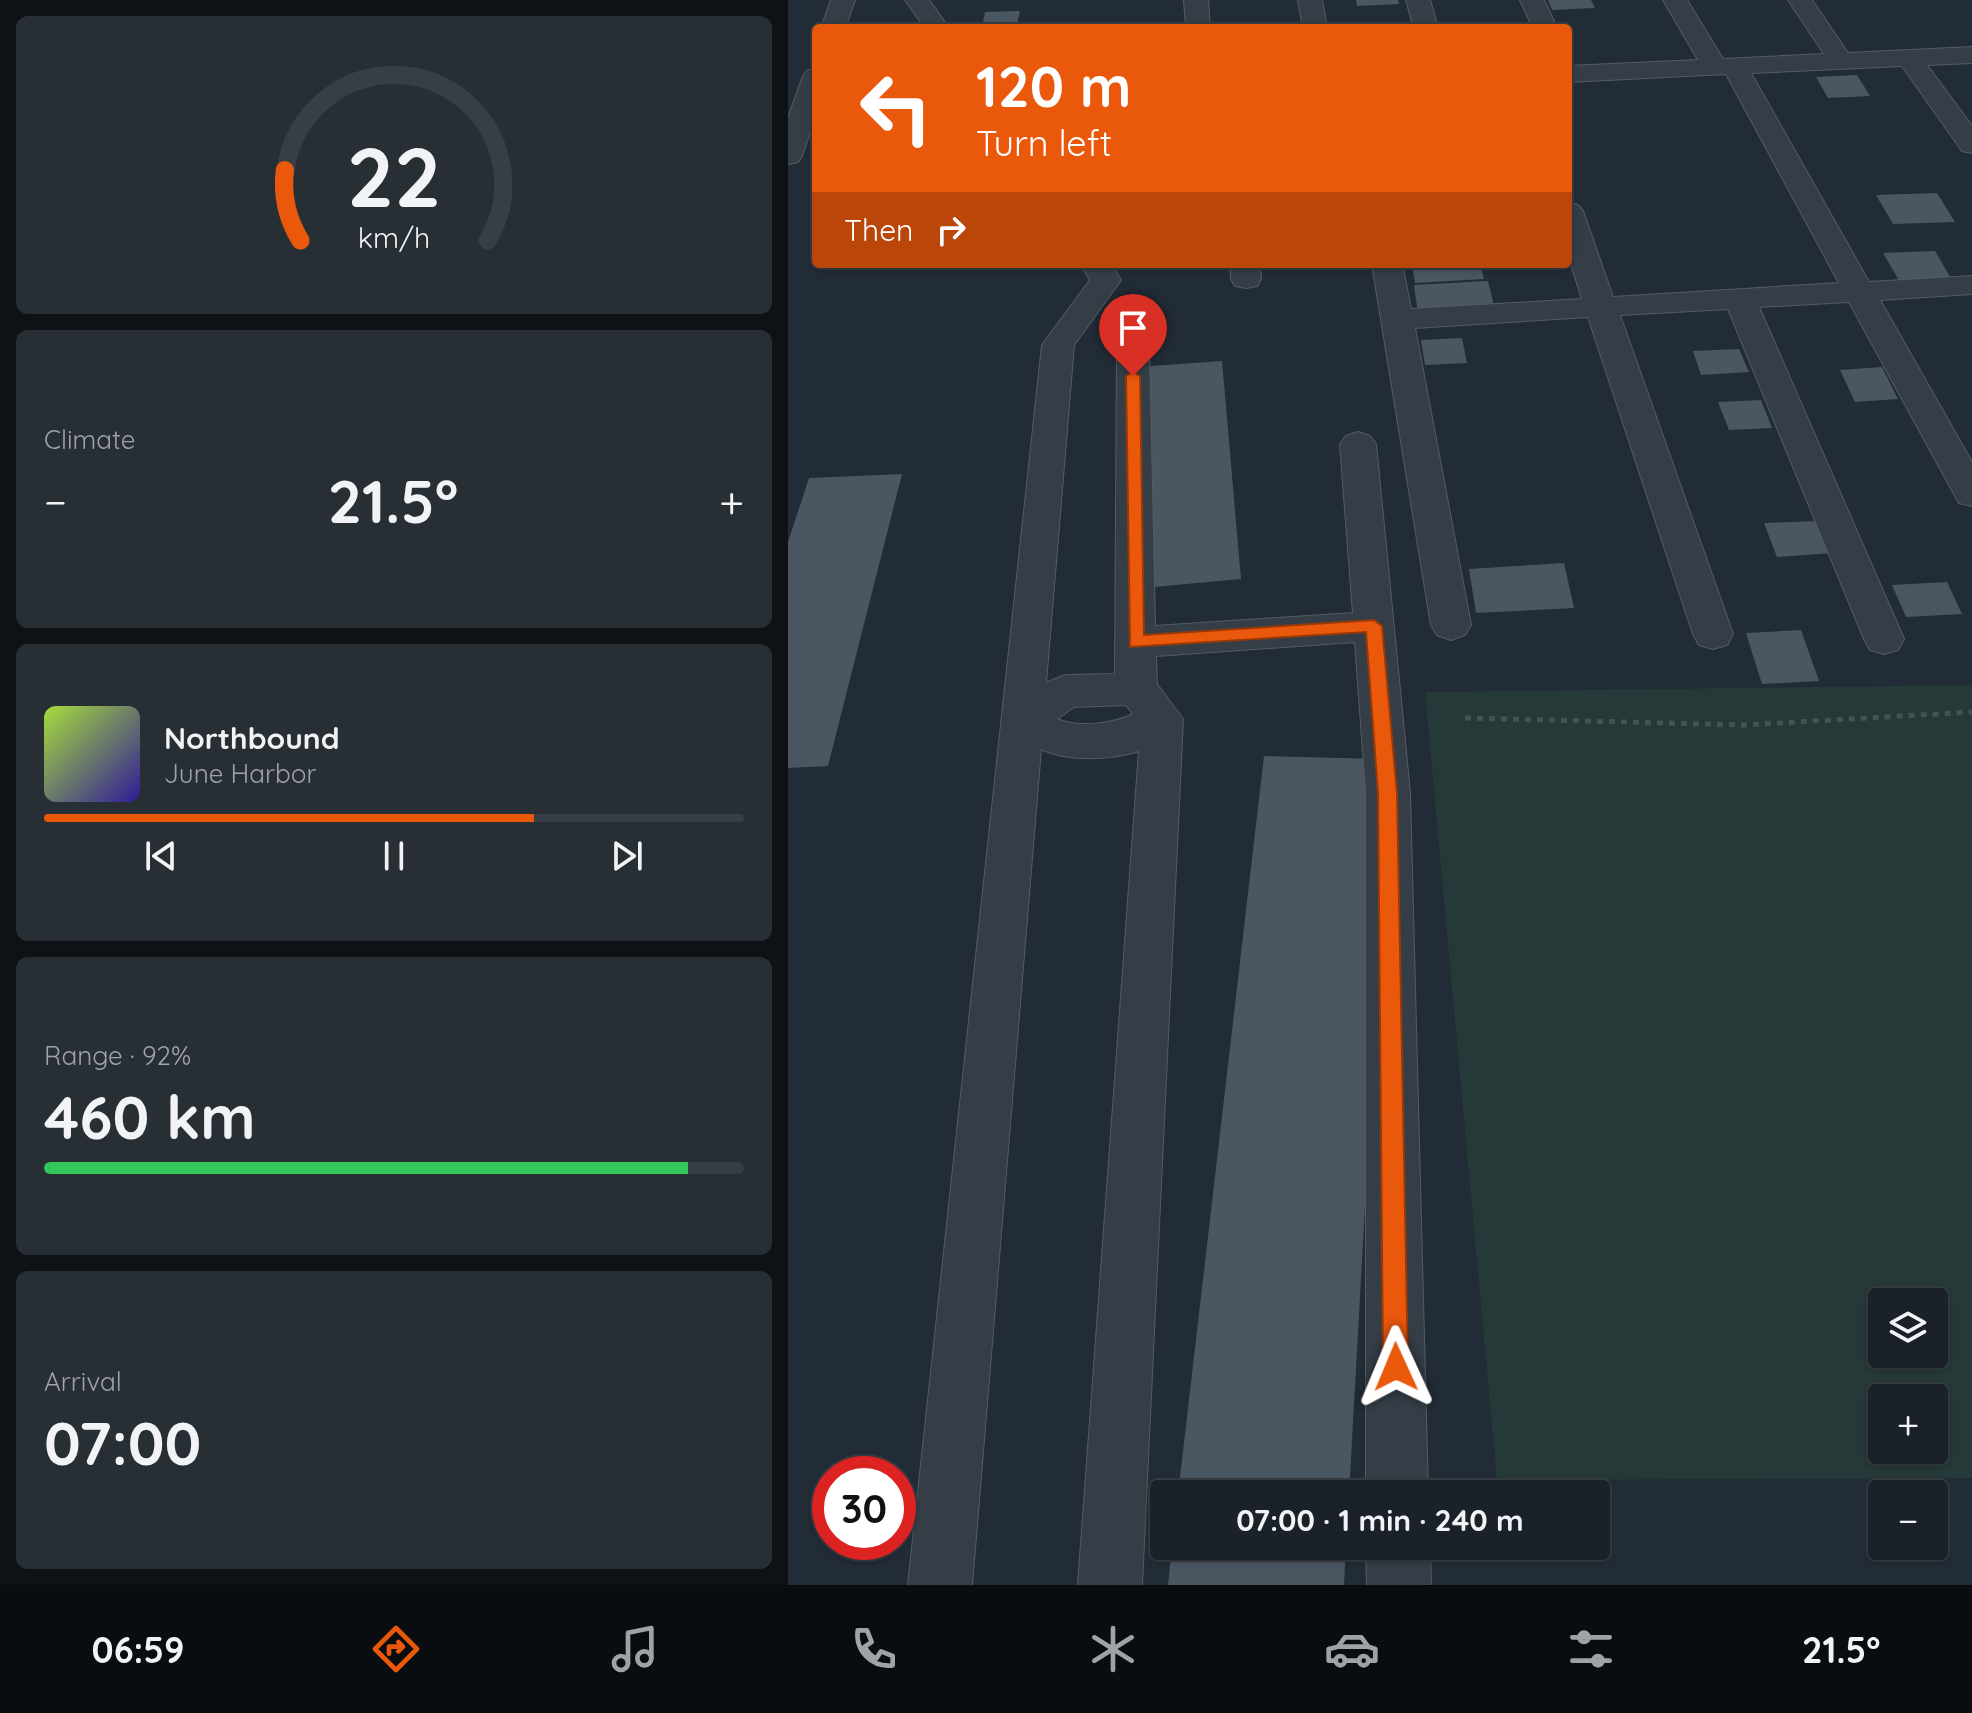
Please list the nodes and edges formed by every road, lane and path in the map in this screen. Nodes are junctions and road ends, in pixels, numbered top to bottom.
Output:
1 (843, 0) edge
2 (917, 0) edge
3 (1196, 0) edge
4 (1310, 0) edge
5 (1418, 0) edge
6 (1532, 0) edge
7 (1675, 0) edge
8 (1800, 0) edge
9 (834, 24) edge
10 (934, 24) edge
11 (1198, 24) edge
12 (1314, 24) edge
13 (1425, 24) edge
14 (1543, 24) edge
15 (1909, 58) junction
16 (1970, 58) edge
17 (1841, 61) junction
18 (1724, 67) junction
19 (1572, 74) edge
20 (812, 86) edge
21 (803, 110) edge
22 (1972, 145) edge
23 (788, 156) edge
24 (1572, 223) edge
25 (1098, 268) edge
26 (1388, 268) edge
27 (1972, 285) edge
28 (1860, 292) junction
29 (1740, 299) junction
30 (1601, 307) junction
31 (1397, 319) junction
32 (1133, 347) dead end
33 (1358, 444) dead end
34 (1972, 494) edge
35 (1451, 625) dead end
36 (1374, 626) junction
37 (1713, 634) dead end
38 (1884, 639) dead end
39 (1136, 642) junction
40 (1149, 704) junction
41 (1972, 712) edge
42 (1465, 718) dead end
43 (1023, 722) junction
44 (1397, 1480) edge
45 (1398, 1560) edge
46 (940, 1585) edge
47 (1110, 1585) edge
48 (1399, 1585) edge

1 - 9 street
2 - 10 street
3 - 11 street
4 - 12 street
5 - 13 street
6 - 14 street
7 - 18 street
8 - 17 street
15 - 16 street
15 - 17 street
15 - 22 street
17 - 18 street
18 - 19 street
18 - 28 street
20 - 21 street
21 - 23 street
24 - 30 street
25 - 43 street
26 - 31 street
27 - 28 street
28 - 29 street
28 - 34 street
29 - 30 street
29 - 38 street
30 - 31 street
30 - 37 street
31 - 35 street
32 - 39 street
33 - 36 street
36 - 39 street
36 - 44 street
39 - 40 street
40 - 43 street
40 - 47 street
41 - 42 path
43 - 46 street
45 - 48 street

